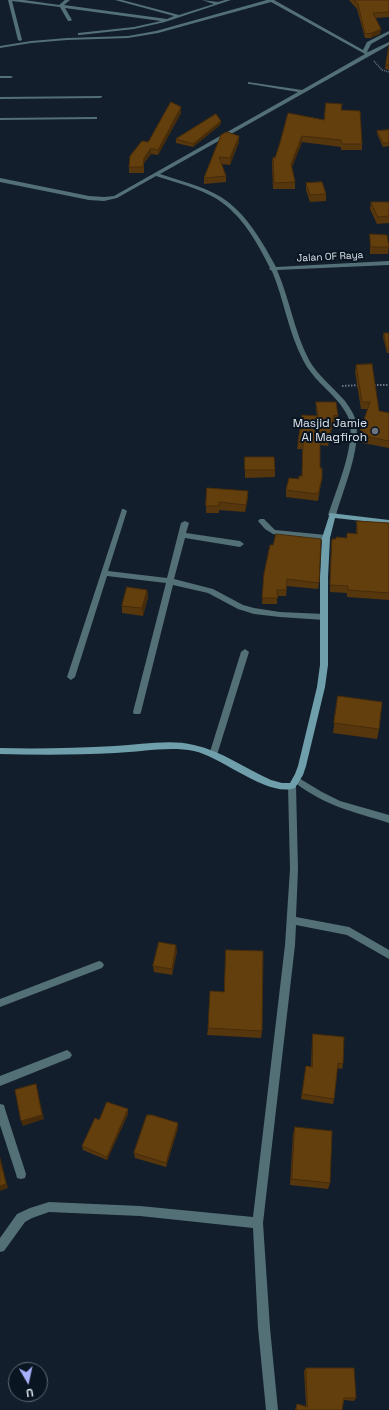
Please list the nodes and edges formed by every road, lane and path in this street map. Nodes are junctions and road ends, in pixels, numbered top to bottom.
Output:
1 (10, 0) edge
2 (14, 0) edge
3 (68, 0) edge
4 (117, 0) edge
5 (204, 0) edge
6 (229, 0) edge
7 (271, 0) edge
8 (112, 4) dead end
9 (218, 4) junction
10 (61, 5) junction
11 (107, 7) dead end
12 (84, 8) junction
13 (102, 11) junction
14 (66, 13) junction
15 (178, 16) junction
16 (70, 20) dead end
17 (167, 20) junction
18 (389, 32) edge
19 (20, 40) junction
20 (0, 42) edge
21 (389, 43) edge
22 (0, 47) edge
23 (366, 52) junction
24 (389, 72) edge
25 (11, 77) dead end
26 (0, 78) edge
27 (250, 83) dead end
28 (301, 91) junction
29 (0, 98) edge
30 (100, 98) dead end
31 (95, 118) dead end
32 (0, 119) edge
33 (157, 175) junction
34 (0, 180) edge
35 (389, 263) edge
36 (272, 269) junction
37 (389, 385) edge
38 (327, 386) junction
39 (366, 386) edge
40 (374, 386) edge
41 (124, 511) dead end
42 (332, 515) junction
43 (262, 521) dead end
44 (389, 522) edge
45 (185, 523) dead end
46 (182, 535) junction
47 (326, 538) junction
48 (240, 544) dead end
49 (104, 573) junction
50 (170, 582) junction
51 (324, 617) junction
52 (245, 652) dead end
53 (71, 677) dead end
54 (137, 712) dead end
55 (0, 751) edge
56 (213, 755) junction
57 (294, 783) junction
58 (389, 819) edge
59 (291, 920) junction
60 (389, 955) edge
61 (99, 965) dead end
62 (0, 1003) edge
63 (67, 1055) dead end
64 (0, 1081) edge
65 (0, 1109) edge
66 (21, 1174) dead end
67 (258, 1222) junction
68 (0, 1247) edge
69 (272, 1410) edge

1 - 19 street
2 - 10 street
3 - 10 street
4 - 8 street
4 - 15 street
5 - 9 street
6 - 9 street
7 - 22 street
7 - 23 street
9 - 15 street
10 - 12 street
10 - 14 street
11 - 13 street
12 - 13 street
12 - 14 street
13 - 17 street
14 - 16 street
15 - 17 street
17 - 19 street
18 - 23 street
19 - 20 street
21 - 23 street
23 - 24 path
23 - 28 street
25 - 26 street
27 - 28 street
28 - 33 street
29 - 30 street
31 - 32 street
33 - 34 street
33 - 36 street
35 - 36 street, Jalan OF Raya
36 - 38 street
37 - 40 path
38 - 39 path
38 - 42 street
41 - 49 street
42 - 44 street
42 - 47 street
43 - 47 street
45 - 46 street
46 - 48 street
46 - 50 street
47 - 51 street
49 - 50 street
49 - 53 street
50 - 51 street
50 - 54 street
51 - 57 street
52 - 56 street
55 - 56 street
56 - 57 street
57 - 58 street
57 - 59 street
59 - 60 street
59 - 67 street
61 - 62 street
63 - 64 street
65 - 66 street
67 - 68 street
67 - 69 street

